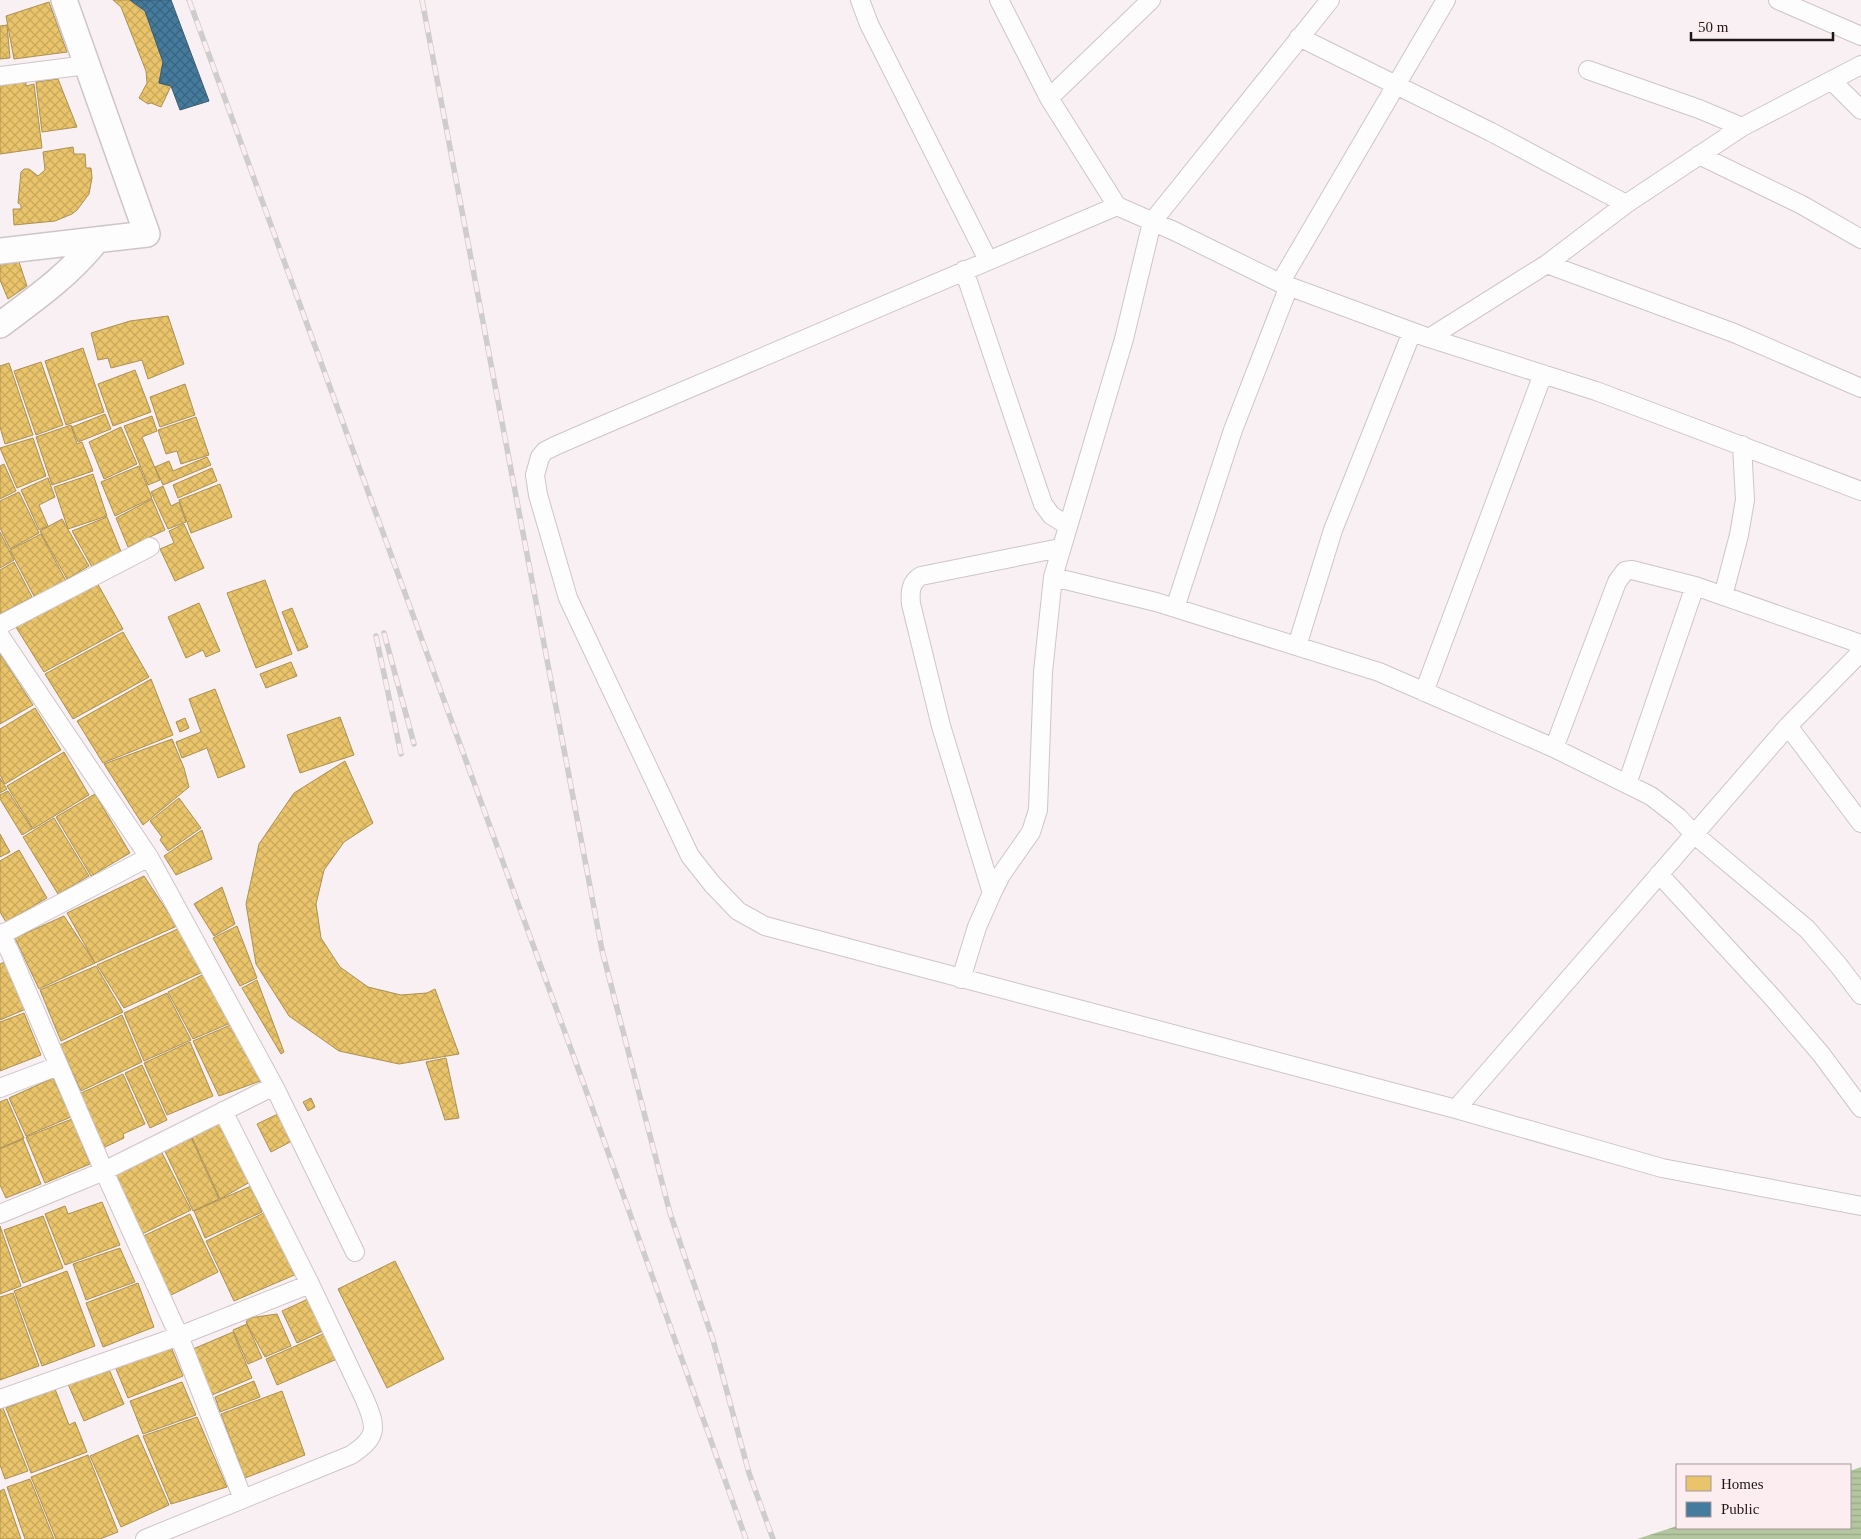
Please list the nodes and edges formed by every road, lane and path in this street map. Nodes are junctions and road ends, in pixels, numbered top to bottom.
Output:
1 (64, 0) edge
2 (860, 0) edge
3 (999, 0) edge
4 (1151, 0) edge
5 (1330, 0) edge
6 (1446, 0) edge
7 (1778, 0) edge
8 (1861, 36) edge
9 (1299, 37) junction
10 (87, 65) junction
11 (1861, 65) edge
12 (1588, 70) dead end
13 (0, 76) edge
14 (1832, 81) junction
15 (1396, 84) junction
16 (1049, 98) junction
17 (1861, 110) edge
18 (1742, 127) junction
19 (1699, 155) junction
20 (1626, 204) junction
21 (1117, 206) junction
22 (1152, 222) junction
23 (1861, 239) edge
24 (97, 240) junction
25 (0, 251) edge
26 (988, 260) junction
27 (1547, 264) junction
28 (964, 270) junction
29 (1285, 284) junction
30 (0, 326) edge
31 (1412, 332) junction
32 (1429, 338) junction
33 (1543, 374) junction
34 (1861, 388) edge
35 (1742, 445) junction
36 (1861, 491) edge
37 (1067, 525) junction
38 (150, 547) dead end
39 (1060, 548) junction
40 (1053, 577) junction
41 (1695, 586) junction
42 (1723, 596) junction
43 (1175, 608) junction
44 (0, 625) edge
45 (2, 643) edge
46 (1861, 644) edge
47 (1297, 646) junction
48 (1861, 652) edge
49 (1424, 692) junction
50 (1788, 726) junction
51 (1554, 748) junction
52 (1627, 784) junction
53 (1861, 823) edge
54 (1695, 835) junction
55 (150, 857) junction
56 (1659, 874) junction
57 (992, 893) junction
58 (0, 934) edge
59 (5, 954) edge
60 (961, 979) junction
61 (1861, 995) edge
62 (58, 1066) junction
63 (274, 1086) junction
64 (0, 1088) edge
65 (1861, 1108) edge
66 (1456, 1109) junction
67 (223, 1111) junction
68 (104, 1171) junction
69 (1861, 1206) edge
70 (0, 1214) edge
71 (355, 1252) dead end
72 (310, 1284) junction
73 (179, 1336) junction
74 (0, 1398) edge
75 (242, 1499) junction
76 (145, 1539) edge

1 - 10 street
2 - 26 street
3 - 16 street
4 - 16 street
5 - 9 street
6 - 15 street
7 - 8 street
9 - 15 street
9 - 22 street
10 - 13 street
10 - 24 street
11 - 14 street
12 - 18 street
14 - 17 street
14 - 18 street
15 - 20 street
15 - 29 street
16 - 21 street
18 - 19 street
19 - 20 street
19 - 23 street
20 - 27 street
21 - 22 street
21 - 26 street
22 - 29 street
22 - 37 street
24 - 25 street
24 - 30 street
26 - 28 street
27 - 32 street
27 - 34 street
28 - 37 street
28 - 60 street
29 - 31 street
29 - 43 street
31 - 32 street
31 - 47 street
32 - 33 street
33 - 35 street
33 - 49 street
35 - 36 street
35 - 42 street
37 - 39 street
38 - 44 street
39 - 40 street
39 - 57 street
40 - 43 street
40 - 57 street
41 - 42 street
41 - 51 street
41 - 52 street
42 - 46 street
43 - 47 street
45 - 55 street
47 - 49 street
48 - 50 street
49 - 51 street
50 - 53 street
50 - 54 street
51 - 52 street
52 - 54 street
54 - 56 street
54 - 61 street
55 - 58 street
55 - 63 street
56 - 65 street
56 - 66 street
57 - 60 street
58 - 59 street
59 - 62 street
60 - 66 street
62 - 64 street
62 - 68 street
63 - 67 street
63 - 71 street
66 - 69 street
67 - 68 street
67 - 72 street
68 - 70 street
68 - 73 street
72 - 73 street
72 - 75 street
73 - 74 street
73 - 75 street
75 - 76 street

